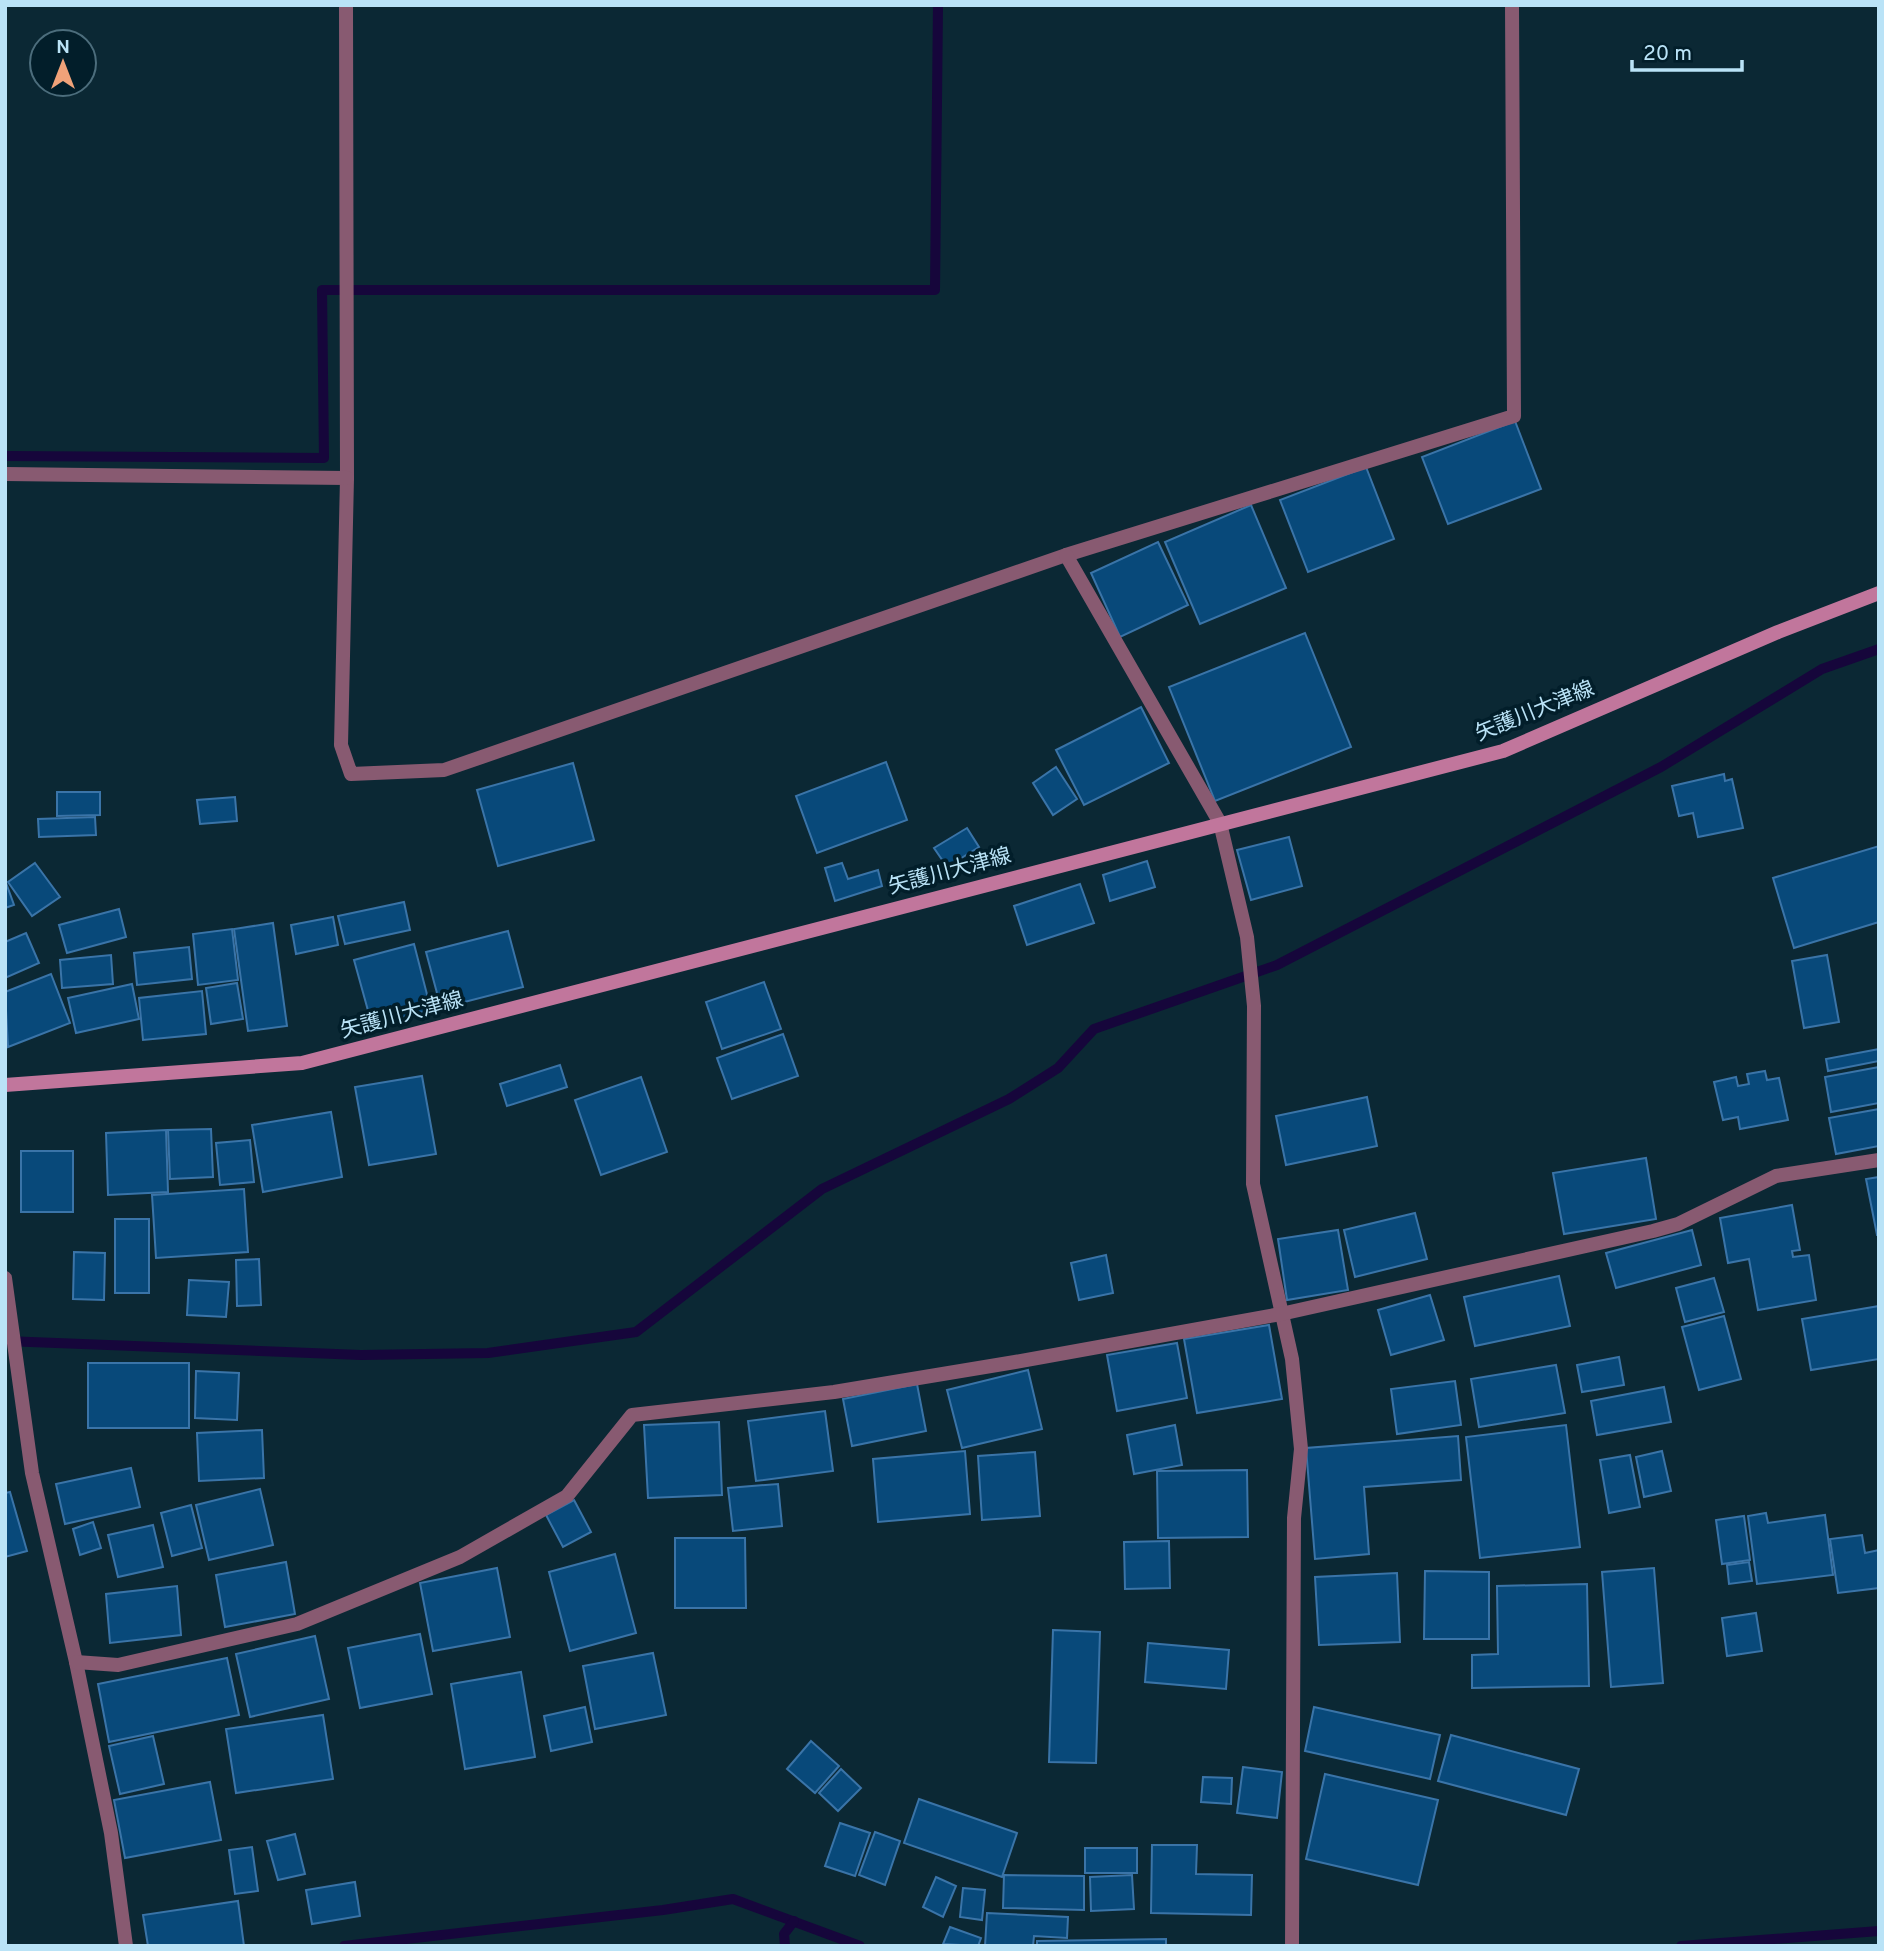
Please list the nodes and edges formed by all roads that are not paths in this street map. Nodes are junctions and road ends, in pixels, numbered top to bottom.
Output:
1 (346, 5) edge
2 (1512, 5) edge
3 (5, 474) edge
4 (347, 478) junction
5 (1066, 555) junction
6 (1879, 593) edge
7 (1220, 823) junction
8 (5, 1085) edge
9 (1879, 1160) edge
10 (5, 1278) edge
11 (1281, 1314) junction
12 (76, 1662) junction
13 (125, 1946) edge
14 (1292, 1946) edge

1 - 4 street
2 - 5 street
3 - 4 street
4 - 5 street
5 - 7 street
6 - 7 main road, 矢護川大津線
7 - 8 main road, 矢護川大津線
7 - 11 street
9 - 11 street
10 - 12 street
11 - 12 street
11 - 14 street
12 - 13 street

